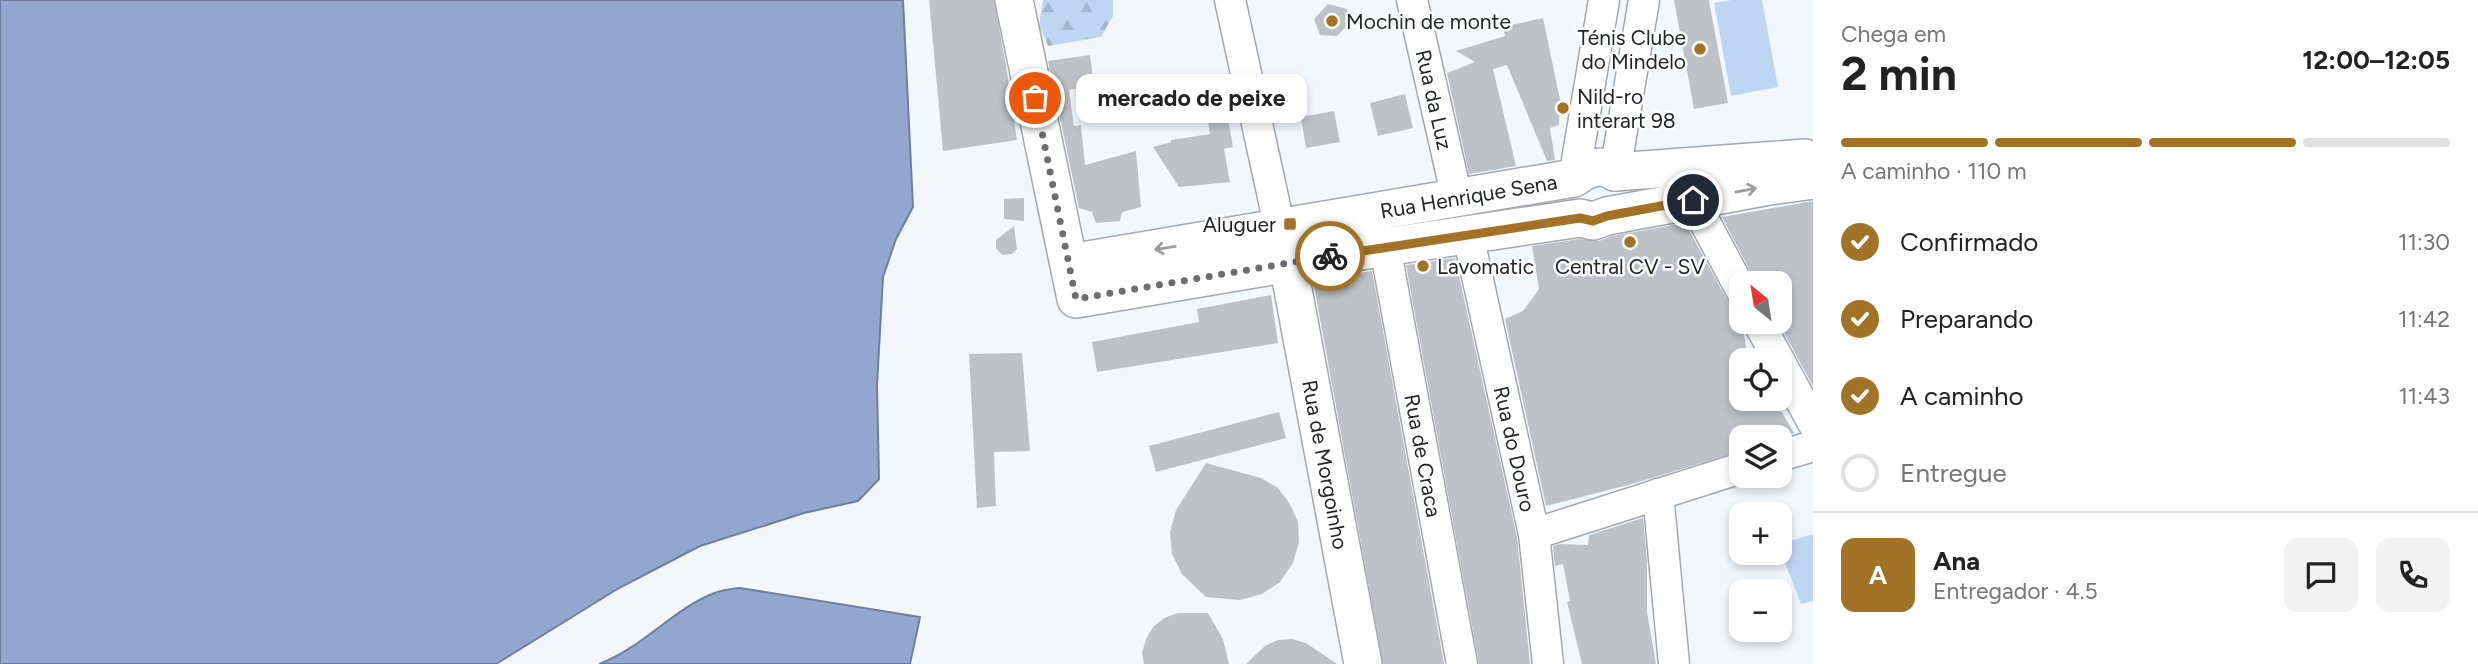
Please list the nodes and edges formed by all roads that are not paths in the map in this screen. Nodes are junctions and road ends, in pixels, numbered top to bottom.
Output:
1 (1014, 0) edge
2 (1230, 0) edge
3 (1412, 0) edge
4 (1604, 0) edge
5 (1644, 0) edge
6 (1809, 163) edge
7 (1615, 172) junction
8 (1574, 178) junction
9 (1455, 197) junction
10 (1693, 200) junction
11 (1593, 217) junction
12 (1468, 235) junction
13 (1284, 246) junction
14 (1385, 247) junction
15 (1070, 263) junction
16 (1731, 271) edge
17 (1792, 385) edge
18 (1813, 424) edge
19 (1813, 446) edge
20 (1792, 452) edge
21 (1729, 472) edge
22 (1658, 494) junction
23 (1534, 534) junction
24 (1363, 664) edge
25 (1462, 664) edge
26 (1549, 664) edge
27 (1674, 664) edge

1 - 15 main road
2 - 13 street
3 - 9 street, Rua da Luz
4 - 8 street
5 - 7 street
6 - 7 main road, Rua Henrique Sena
10 -> 6 main road, Rua Henrique Sena
7 - 8 main road, Rua Henrique Sena
7 - 11 main road
8 - 9 main road, Rua Henrique Sena
8 - 11 main road
9 - 13 main road, Rua Henrique Sena
10 - 11 main road, Rua Henrique Sena
10 - 16 street
11 - 12 main road, Rua Henrique Sena
12 - 14 main road, Rua Henrique Sena
12 - 23 street, Rua do Douro
13 - 14 main road, Rua Henrique Sena
13 -> 15 main road, Rua Henrique Sena
13 - 15 main road
13 - 24 main road, Rua de Morgoinho
14 - 25 street, Rua de Craca
17 - 18 street
19 - 20 street
21 - 22 street
22 - 23 street
22 - 27 street
23 - 26 street, Rua do Douro

